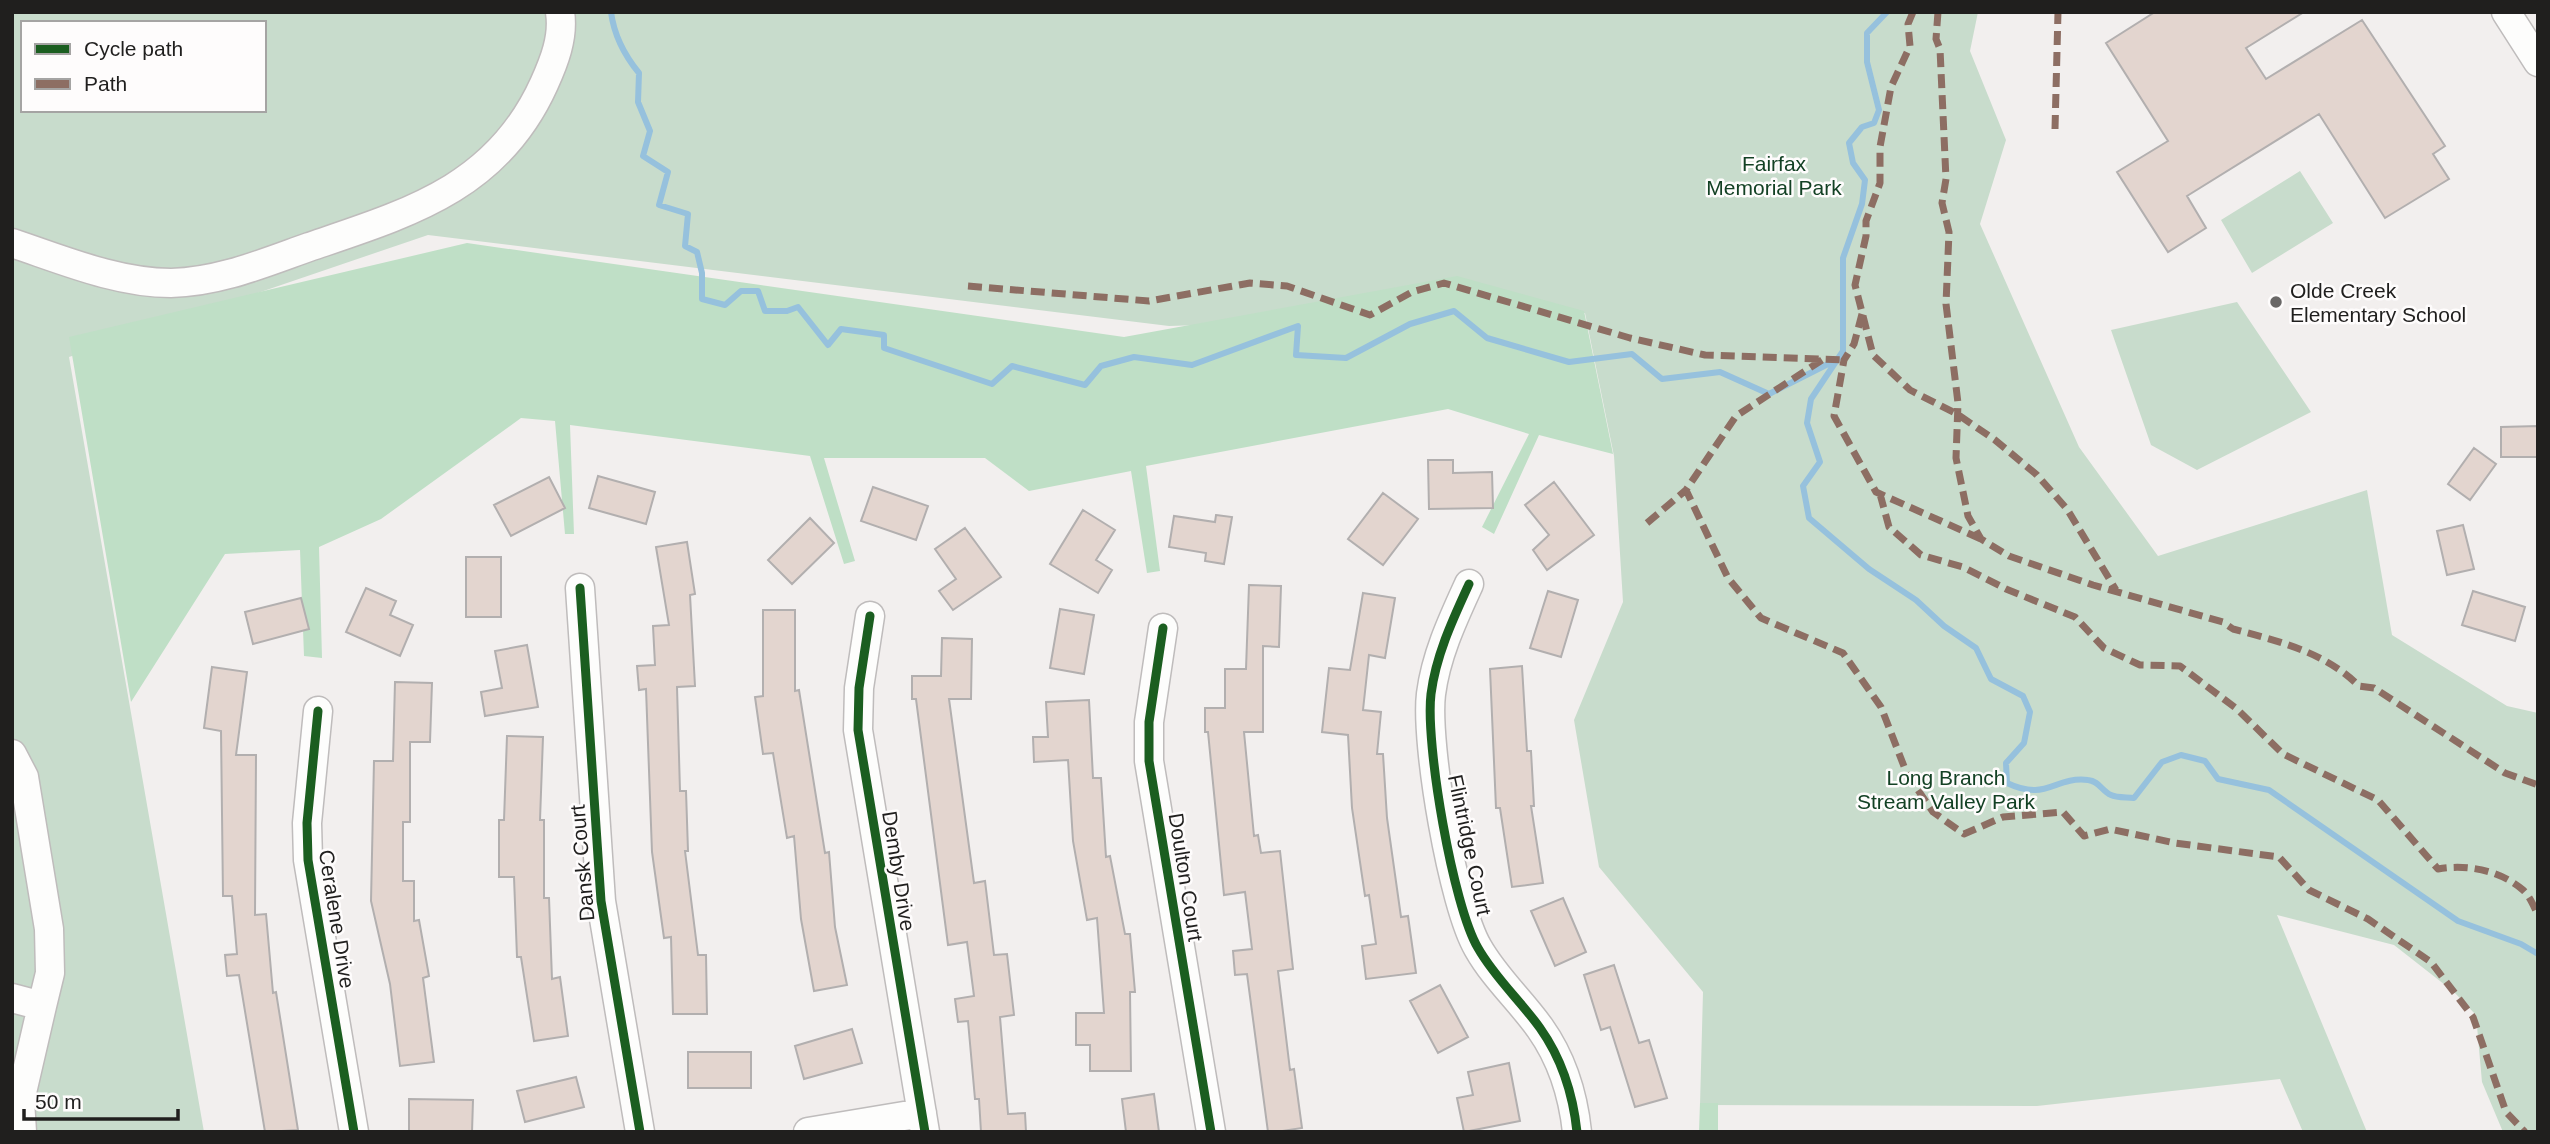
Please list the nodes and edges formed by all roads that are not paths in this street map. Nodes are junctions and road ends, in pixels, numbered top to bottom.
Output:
1 (560, 12) edge
2 (2506, 12) edge
3 (2538, 62) edge
4 (12, 243) edge
5 (1469, 584) dead end
6 (580, 588) dead end
7 (870, 616) dead end
8 (1163, 628) dead end
9 (318, 711) dead end
10 (12, 754) edge
11 (12, 998) edge
12 (43, 1006) junction
13 (924, 1122) edge
14 (22, 1132) edge
15 (354, 1132) edge
16 (640, 1132) edge
17 (808, 1132) edge
18 (1211, 1132) edge
19 (1577, 1132) edge

1 - 4 street
2 - 3 street
5 - 19 street, Flintridge Court
6 - 16 street, Dansk Court
7 - 13 street, Demby Drive
8 - 18 street, Doulton Court
9 - 15 street, Ceralene Drive
10 - 12 street
11 - 12 street
12 - 14 street
13 - 17 street

